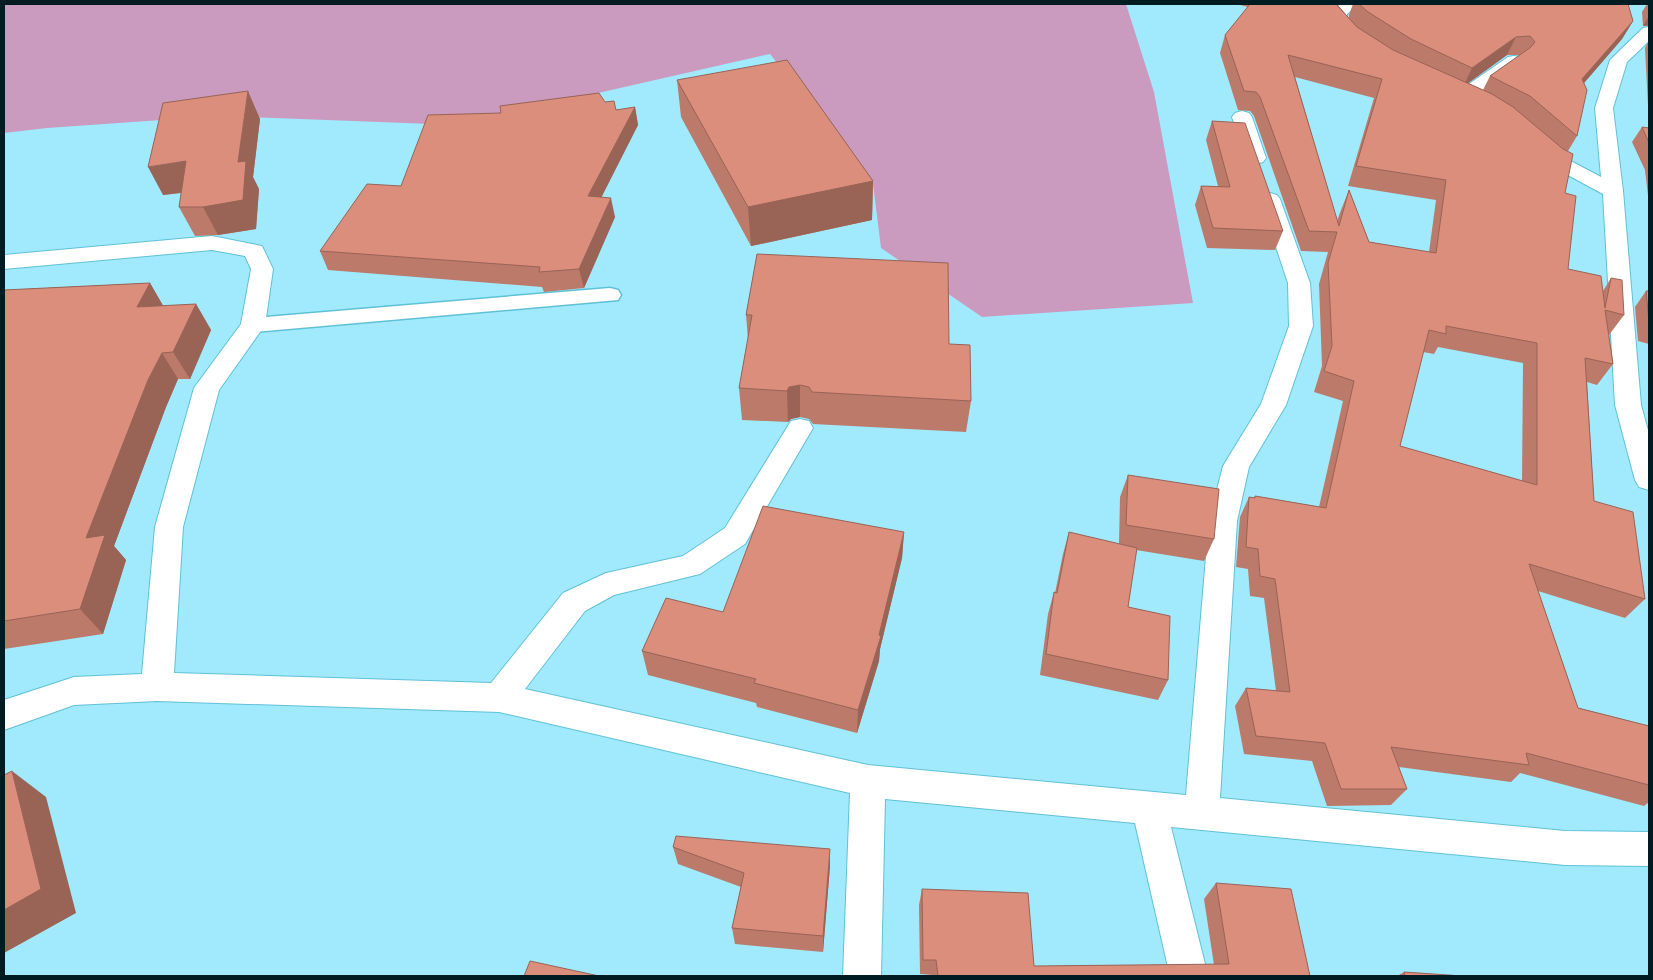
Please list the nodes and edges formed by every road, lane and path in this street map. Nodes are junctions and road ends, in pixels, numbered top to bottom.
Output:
1 (1352, 4) edge
2 (1649, 32) edge
3 (1371, 49) edge
4 (1514, 61) edge
5 (1445, 88) edge
6 (1463, 97) junction
7 (1481, 104) edge
8 (1242, 117) dead end
9 (1524, 133) edge
10 (1612, 191) junction
11 (4, 262) edge
12 (610, 295) dead end
13 (253, 324) junction
14 (800, 428) dead end
15 (1649, 480) edge
16 (157, 687) junction
17 (499, 698) junction
18 (4, 715) edge
19 (868, 781) junction
20 (1149, 807) junction
21 (1202, 813) junction
22 (1649, 849) edge
23 (862, 976) edge
24 (1189, 976) edge

1 - 3 street
2 - 10 street
4 - 6 street
5 - 6 street
6 - 7 street
8 - 21 street
9 - 10 street
10 - 15 street
11 - 13 street
12 - 13 lane
13 - 16 street
14 - 17 street
16 - 17 street
16 - 18 street
17 - 19 street
19 - 20 street
19 - 23 street
20 - 21 street
20 - 24 street
21 - 22 street

